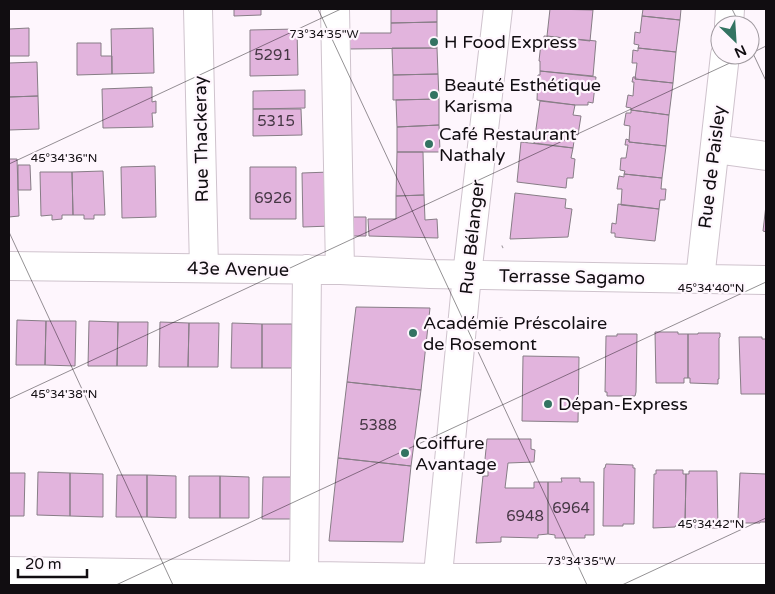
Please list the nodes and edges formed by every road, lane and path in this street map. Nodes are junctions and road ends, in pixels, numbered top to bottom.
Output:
1 (198, 9) edge
2 (335, 9) edge
3 (498, 9) edge
4 (724, 65) edge
5 (715, 149) junction
6 (766, 156) edge
7 (9, 266) edge
8 (204, 268) junction
9 (307, 269) junction
10 (340, 270) junction
11 (467, 275) junction
12 (700, 279) junction
13 (766, 280) edge
14 (9, 571) edge
15 (304, 576) junction
16 (766, 578) edge
17 (276, 580) edge
18 (437, 582) edge

1 - 8 street, Rue Thackeray
2 - 10 street
3 - 11 street, Rue Bélanger
4 - 5 street, Rue de Paisley
5 - 6 street
5 - 12 street, Rue de Paisley
7 - 8 street, 43e Avenue
8 - 9 street, 43e Avenue
9 - 10 street, 43e Avenue
9 - 15 street
10 - 11 street, 43e Avenue
11 - 12 street, Terrasse Sagamo
11 - 18 street, Rue Bélanger
12 - 13 street, Terrasse Sagamo
14 - 17 street
15 - 17 street
15 - 18 street
16 - 18 street

